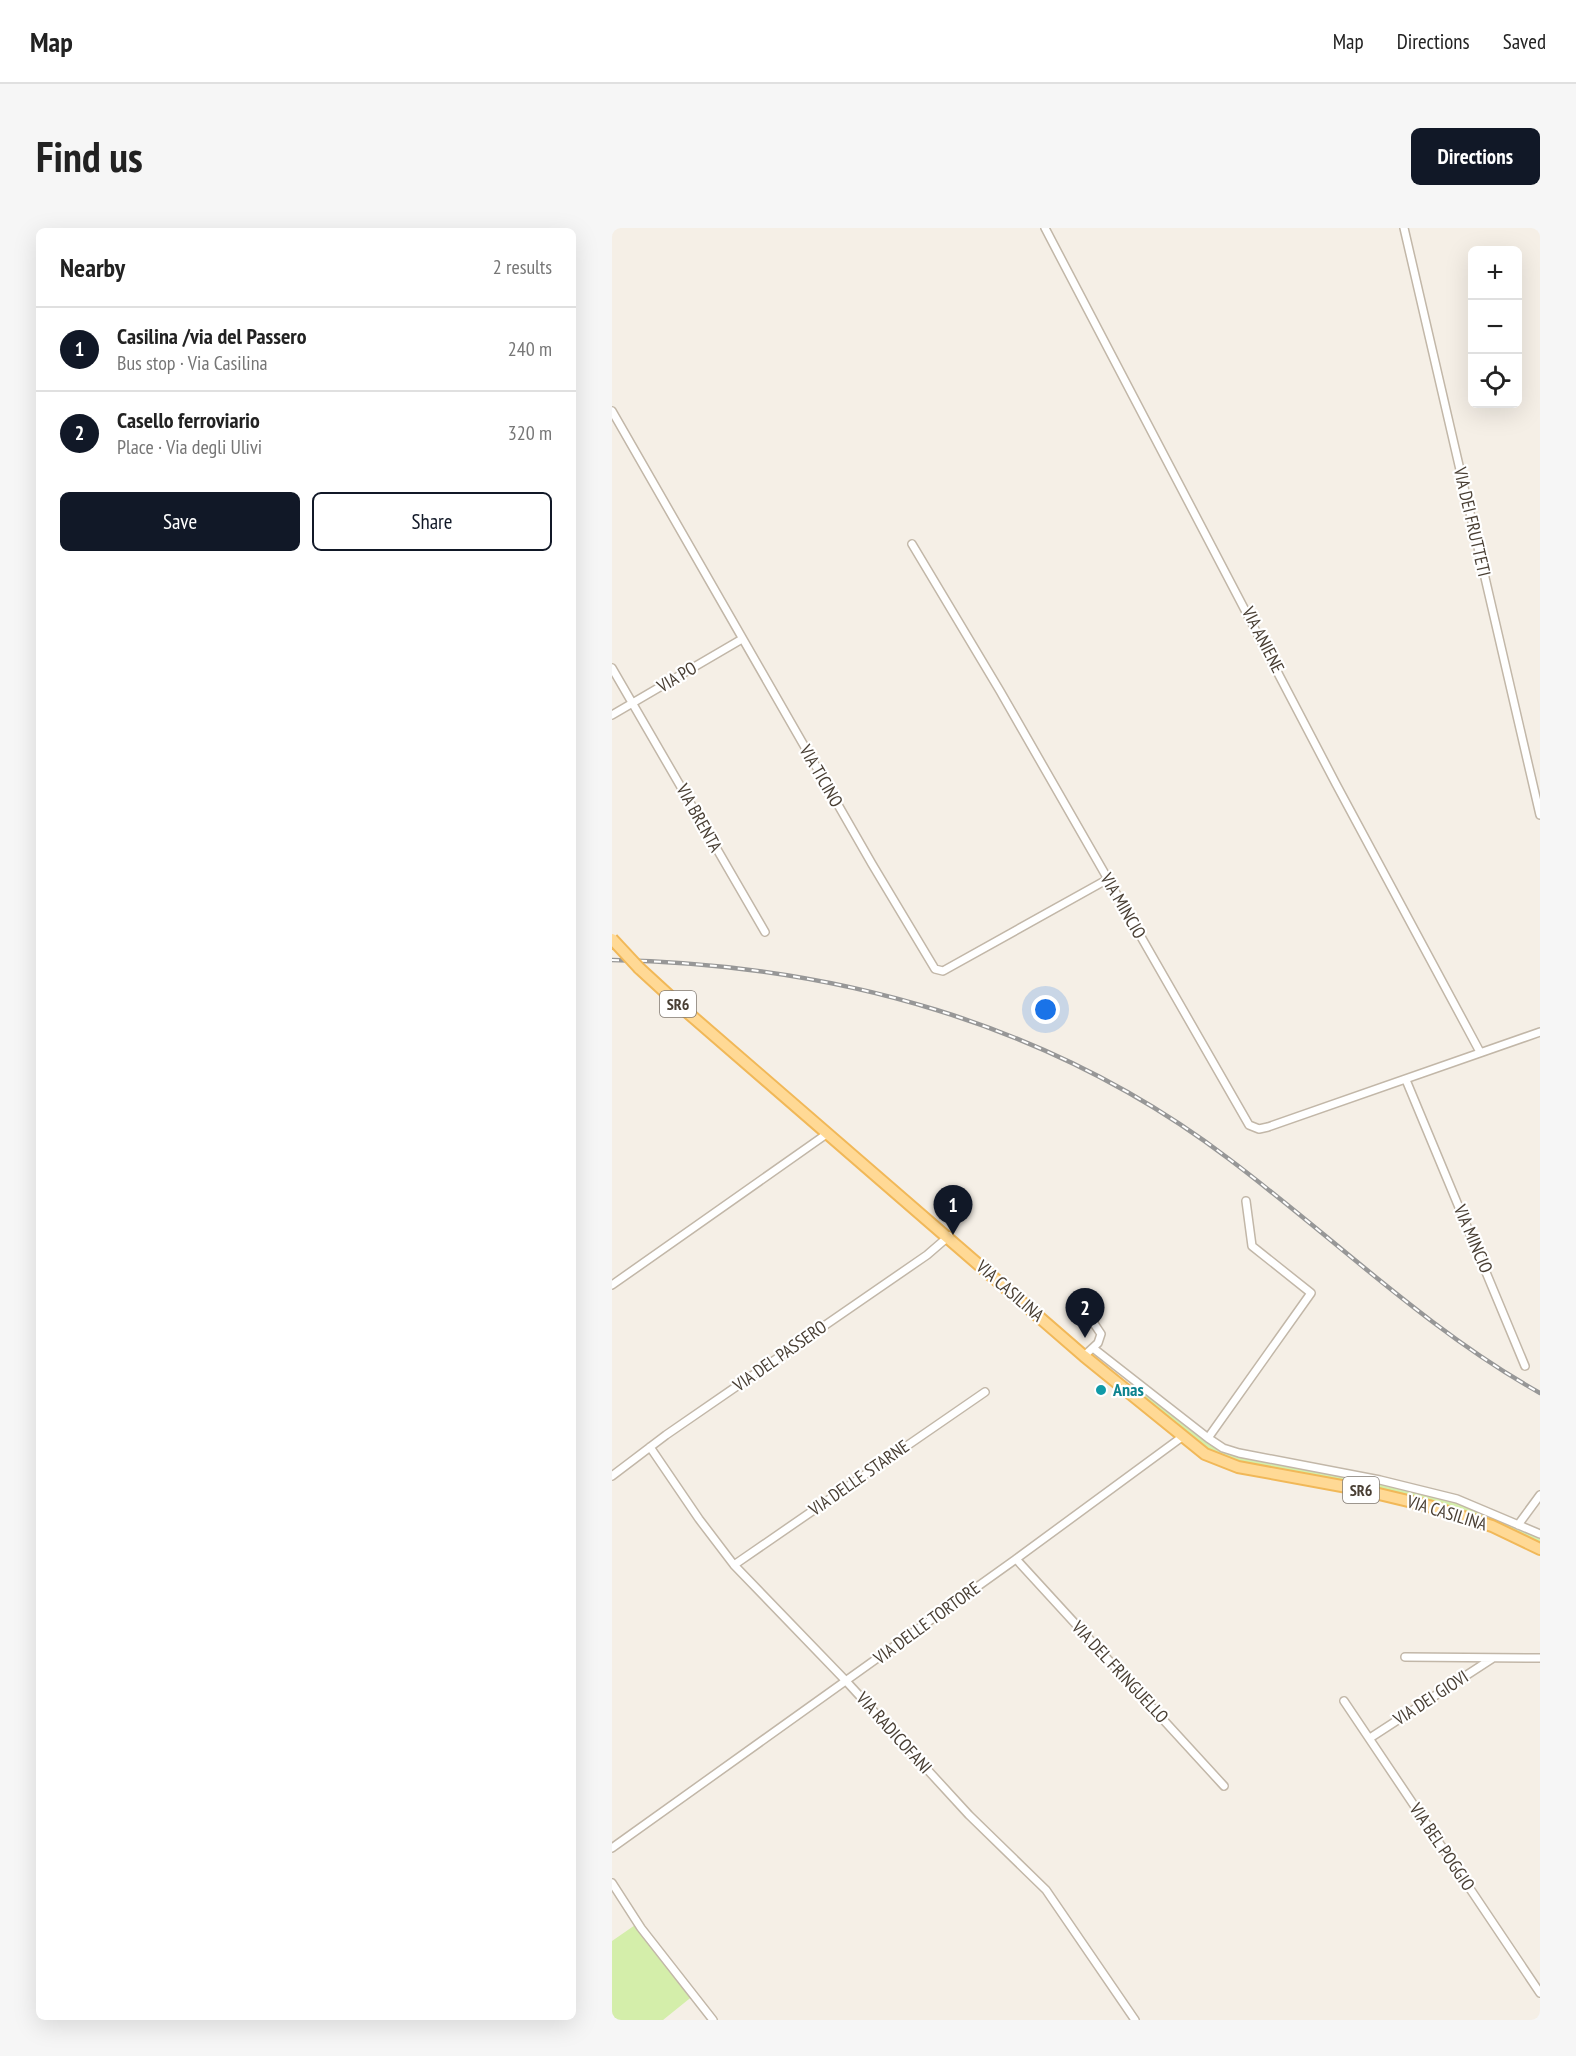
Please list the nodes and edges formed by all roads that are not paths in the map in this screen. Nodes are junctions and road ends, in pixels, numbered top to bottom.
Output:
1 (1046, 228) edge
2 (1404, 228) edge
3 (612, 411) edge
4 (912, 544) dead end
5 (742, 639) junction
6 (612, 668) edge
7 (632, 704) junction
8 (612, 715) edge
9 (1540, 815) edge
10 (1108, 879) junction
11 (765, 932) dead end
12 (612, 939) edge
13 (1540, 1032) edge
14 (1480, 1052) junction
15 (1406, 1080) junction
16 (828, 1133) junction
17 (1246, 1201) dead end
18 (949, 1236) junction
19 (612, 1285) edge
20 (1073, 1305) dead end
21 (1089, 1352) junction
22 (1525, 1366) dead end
23 (985, 1392) dead end
24 (1182, 1437) junction
25 (1208, 1438) junction
26 (650, 1448) junction
27 (612, 1476) edge
28 (1540, 1495) edge
29 (1518, 1525) junction
30 (1540, 1534) edge
31 (1540, 1549) edge
32 (1016, 1559) junction
33 (734, 1565) junction
34 (1405, 1657) dead end
35 (1492, 1658) junction
36 (1540, 1658) edge
37 (846, 1681) junction
38 (1344, 1701) dead end
39 (1370, 1738) junction
40 (1224, 1786) dead end
41 (612, 1848) edge
42 (612, 1883) edge
43 (1540, 1994) edge
44 (713, 2020) edge
45 (1135, 2020) edge

1 - 14 street, VIA ANIENE
2 - 9 street, VIA DEI FRUTTETI
3 - 5 street, VIA TICINO
4 - 10 street, VIA MINCIO
5 - 7 street, VIA PO
5 - 10 street, VIA TICINO
6 - 7 street, VIA BRENTA
7 - 8 street, VIA PO
7 - 11 street, VIA BRENTA
10 - 15 street, VIA MINCIO
12 - 16 main road, VIA CASILINA / SR6, bridge
13 - 14 street, VIA MINCIO
14 - 15 street, VIA MINCIO
15 - 22 street, VIA MINCIO
16 - 18 main road, VIA CASILINA / SR6
16 - 19 street
17 - 25 street
18 - 21 main road, VIA CASILINA / SR6
18 - 26 street, VIA DEL PASSERO
20 - 21 street
21 - 24 main road, VIA CASILINA / SR6
21 - 25 street
23 - 33 street, VIA DELLE STARNE
24 - 31 main road, VIA CASILINA / SR6
24 - 32 street, VIA DELLE TORTORE
25 - 29 street
26 - 27 street, VIA DEL PASSERO
26 - 33 street, VIA RADICOFANI
28 - 29 street
29 - 30 street
32 - 37 street, VIA DELLE TORTORE
32 - 40 street, VIA DEL FRINGUELLO
33 - 37 street, VIA RADICOFANI
34 - 35 street
35 - 36 street
35 - 39 street, VIA DEI GIOVI
37 - 41 street, VIA DELLE TORTORE
37 - 45 street, VIA RADICOFANI
38 - 39 street, VIA BEL POGGIO
39 - 43 street, VIA BEL POGGIO
42 - 44 street

